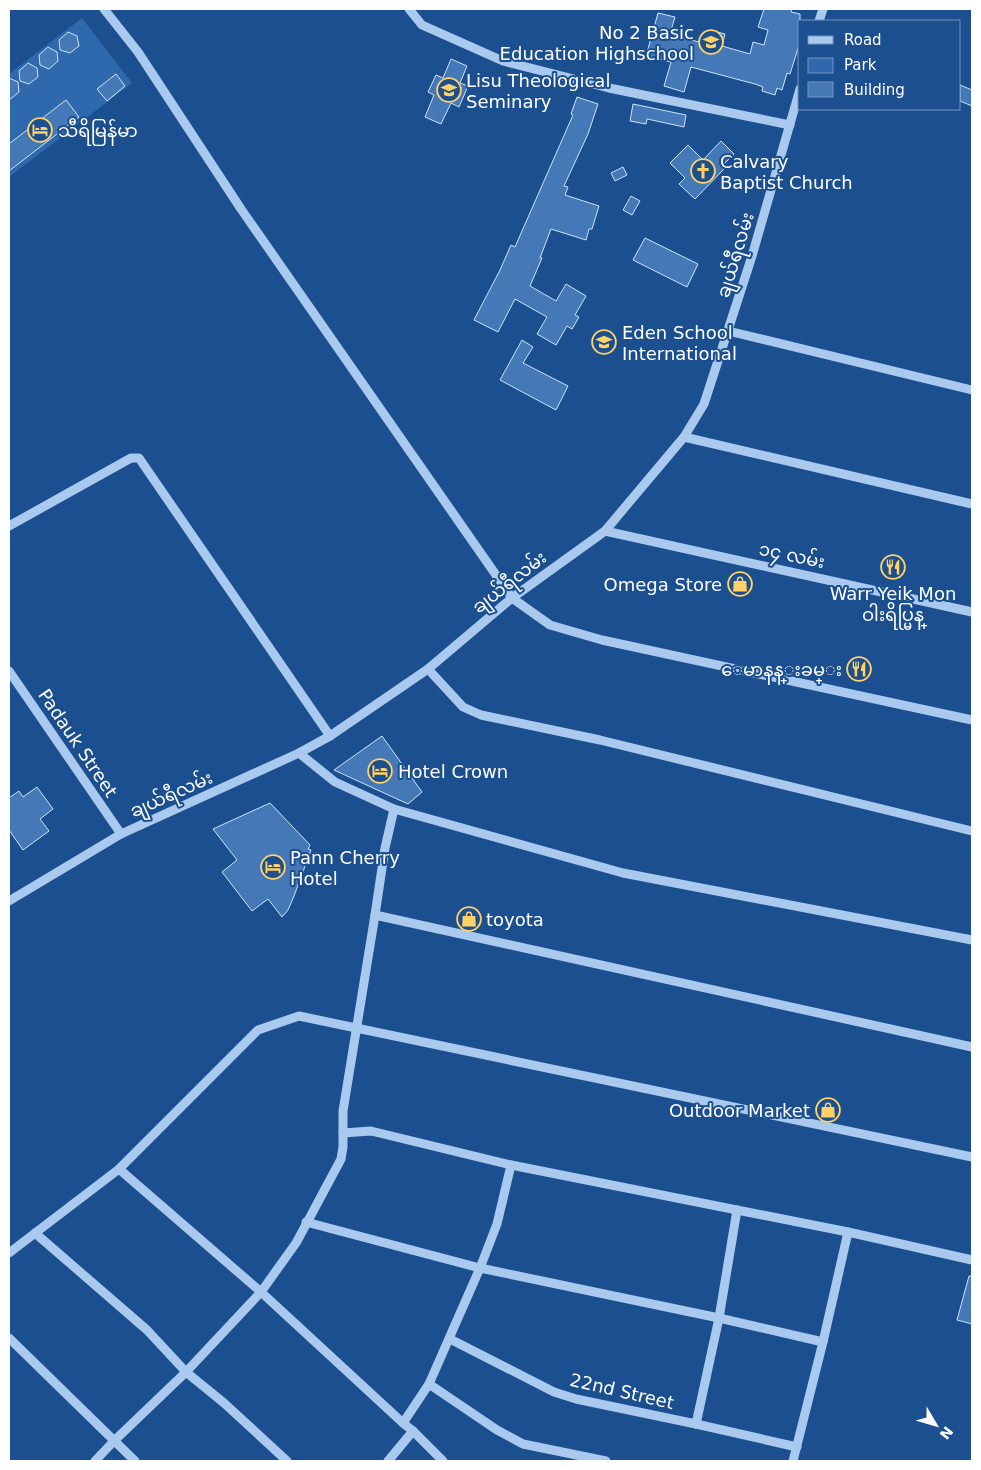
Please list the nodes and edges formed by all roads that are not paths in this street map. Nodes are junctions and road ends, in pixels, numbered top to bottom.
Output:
1 (104, 9) edge
2 (409, 9) edge
3 (798, 96) edge
4 (790, 125) junction
5 (728, 332) junction
6 (972, 390) edge
7 (684, 437) junction
8 (972, 504) edge
9 (9, 526) edge
10 (605, 531) junction
11 (512, 598) junction
12 (972, 612) edge
13 (428, 668) junction
14 (9, 671) edge
15 (972, 720) edge
16 (330, 736) junction
17 (299, 753) junction
18 (394, 809) junction
19 (972, 831) edge
20 (121, 834) junction
21 (9, 901) edge
22 (375, 915) junction
23 (972, 940) edge
24 (356, 1027) junction
25 (972, 1047) edge
26 (343, 1133) junction
27 (972, 1157) edge
28 (512, 1165) junction
29 (119, 1169) junction
30 (737, 1210) junction
31 (306, 1222) junction
32 (848, 1232) junction
33 (35, 1233) junction
34 (9, 1253) edge
35 (972, 1260) edge
36 (480, 1268) junction
37 (261, 1292) junction
38 (719, 1318) junction
39 (9, 1338) edge
40 (450, 1339) junction
41 (823, 1342) junction
42 (186, 1372) junction
43 (429, 1384) junction
44 (403, 1423) junction
45 (696, 1424) junction
46 (413, 1432) junction
47 (114, 1441) junction
48 (797, 1447) junction
49 (95, 1461) edge
50 (135, 1461) edge
51 (287, 1461) edge
52 (388, 1461) edge
53 (444, 1461) edge
54 (606, 1461) edge
55 (793, 1461) edge

1 - 11 street
2 - 4 street
3 - 4 street, ချယ်ရီလမ်း
4 - 5 street, ချယ်ရီလမ်း
5 - 6 street
5 - 7 street, ချယ်ရီလမ်း
7 - 8 street
7 - 10 street, ချယ်ရီလမ်း
9 - 16 street
10 - 11 street, ချယ်ရီလမ်း
10 - 12 street, ၁၄ လမ်း
11 - 13 street, ချယ်ရီလမ်း
11 - 15 street
13 - 16 street, ချယ်ရီလမ်း
13 - 19 street
14 - 20 street, Padauk Street
16 - 17 street, ချယ်ရီလမ်း
17 - 18 street
17 - 20 street, ချယ်ရီလမ်း
18 - 22 street
18 - 23 street
20 - 21 street, ချယ်ရီလမ်း
22 - 24 street
22 - 25 street
24 - 26 street
24 - 27 street
24 - 29 street
26 - 28 street
26 - 31 street
28 - 30 street
28 - 36 street
29 - 33 street
29 - 37 street
30 - 32 street
30 - 38 street
31 - 36 street
31 - 37 street
32 - 35 street
32 - 41 street
33 - 34 street
33 - 42 street
36 - 38 street
36 - 40 street
37 - 42 street
37 - 44 street
38 - 41 street
38 - 45 street
39 - 47 street
40 - 43 street
40 - 45 street, 22nd Street
41 - 48 street
42 - 47 street
42 - 51 street
43 - 44 street
43 - 54 street
44 - 46 street
45 - 48 street, 22nd Street
46 - 52 street
46 - 53 street
47 - 49 street
47 - 50 street
48 - 55 street

